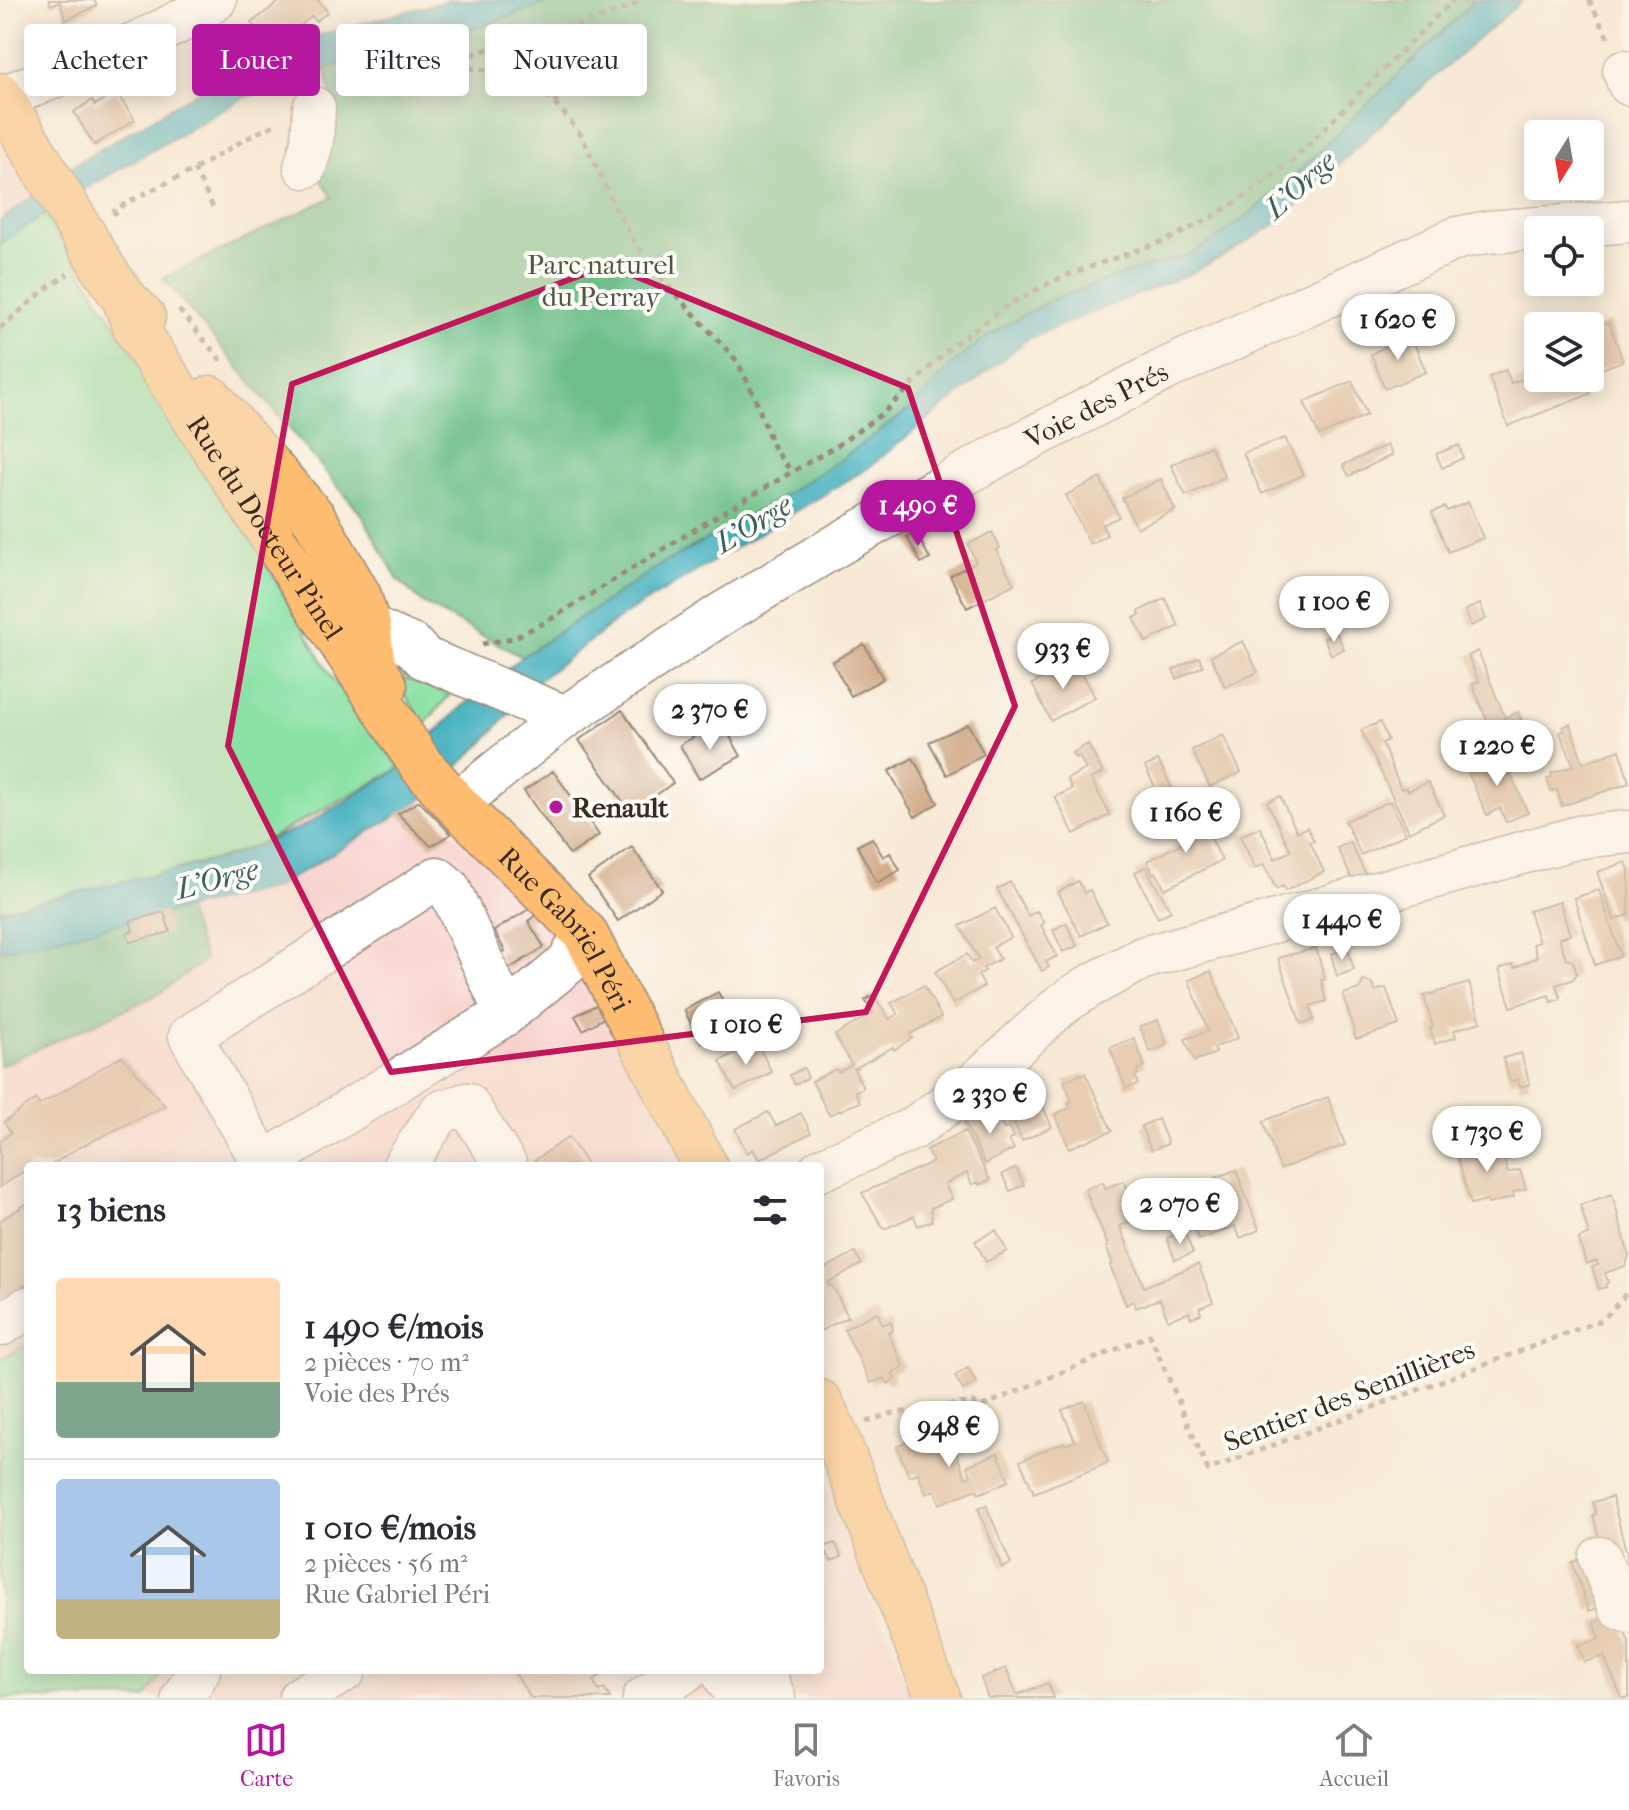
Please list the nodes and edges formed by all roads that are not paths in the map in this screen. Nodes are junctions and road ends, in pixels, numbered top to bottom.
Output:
1 (215, 0) edge
2 (1, 96) edge
3 (314, 108) road end
4 (305, 167) dead end
5 (1629, 221) edge
6 (356, 630) junction
7 (557, 716) junction
8 (407, 744) joint
9 (451, 799) junction
10 (1629, 832) edge
11 (585, 933) junction
12 (490, 1024) junction
13 (467, 1104) junction
14 (259, 1162) edge
15 (266, 1162) edge
16 (407, 1162) edge
17 (503, 1162) edge
18 (703, 1162) edge
19 (824, 1168) edge
20 (24, 1310) edge
21 (0, 1325) edge
22 (828, 1418) edge
23 (1600, 1558) dead end
24 (1629, 1612) edge
25 (197, 1674) edge
26 (339, 1674) edge
27 (681, 1674) edge
28 (723, 1674) edge
29 (765, 1674) edge
30 (183, 1698) edge
31 (300, 1698) edge
32 (644, 1698) edge
33 (738, 1698) edge
34 (774, 1698) edge
35 (938, 1698) edge

1 - 2 street
2 - 6 main road, Rue du Docteur Pinel
3 - 4 street
5 - 7 street, Voie des Prés
6 - 7 street
6 - 8 main road, Rue du Docteur Pinel
7 - 9 street, Voie des Prés
8 - 9 main road, Rue Gabriel Péri
9 - 11 main road, Rue Gabriel Péri
10 - 19 street
11 - 12 street
11 - 18 main road, Rue Gabriel Péri
12 - 13 street
12 - 14 street
12 - 15 street
13 - 16 street
13 - 17 street
20 - 21 street
22 - 35 main road
23 - 24 street
25 - 30 street
26 - 31 street
27 - 32 street
28 - 33 street
29 - 34 street

